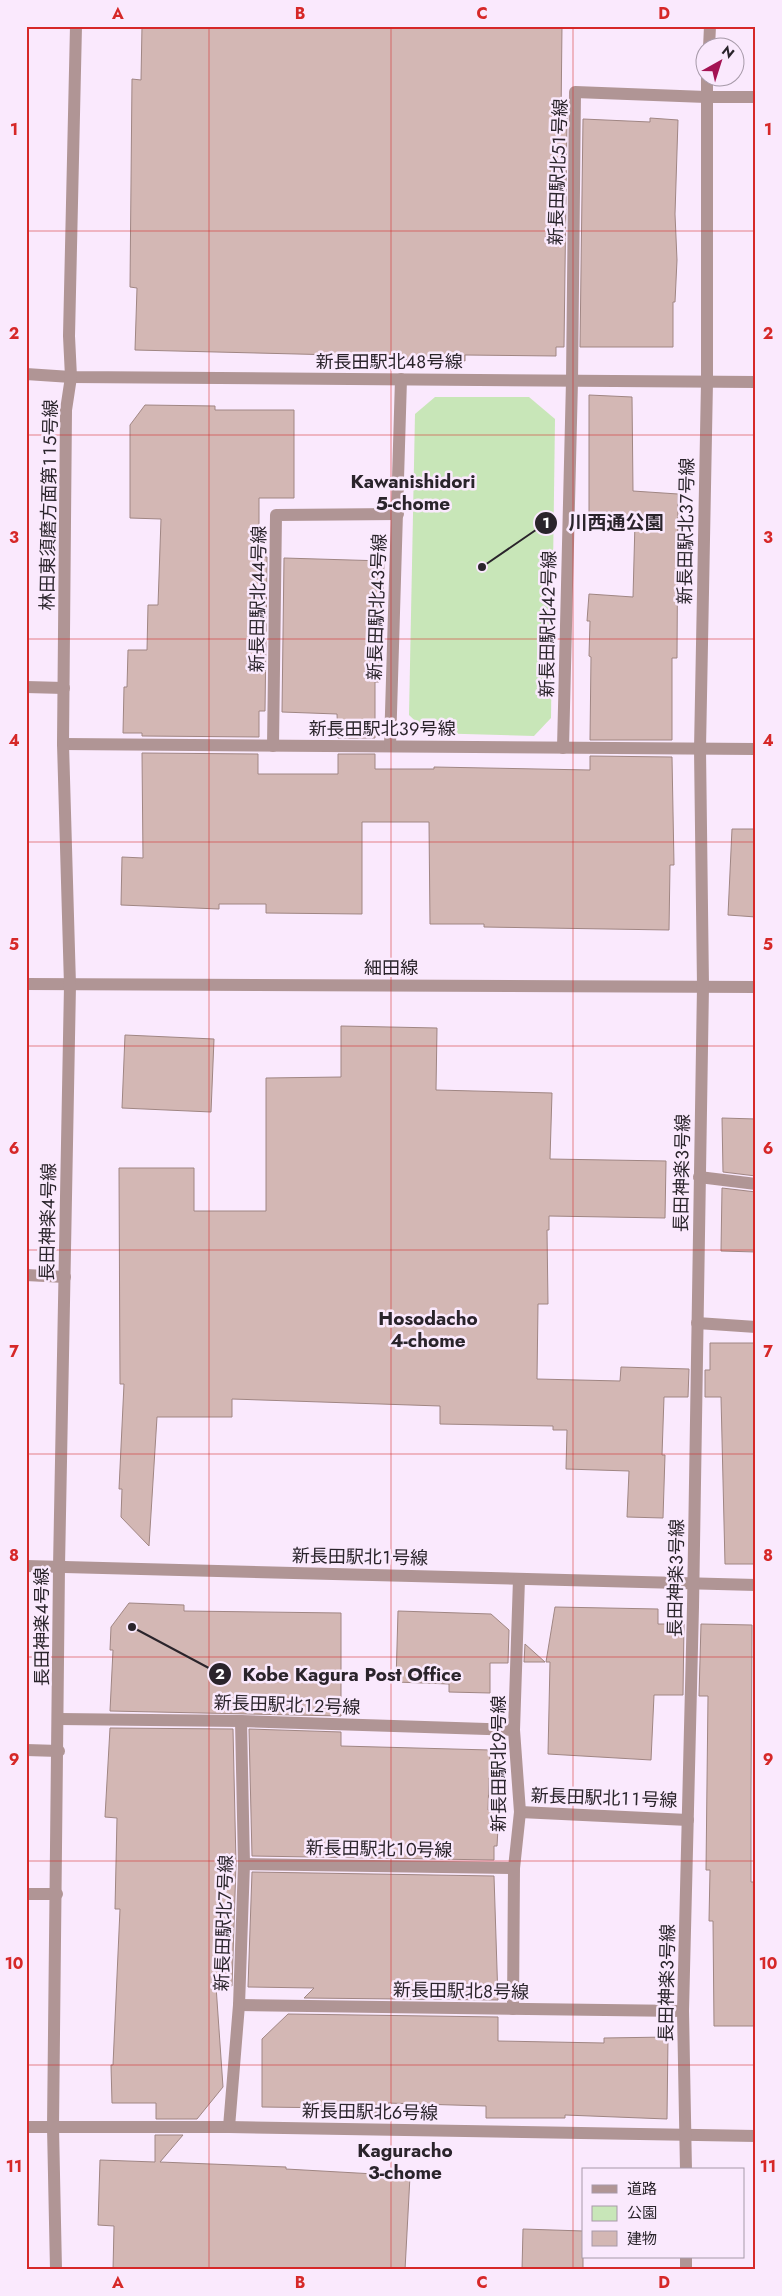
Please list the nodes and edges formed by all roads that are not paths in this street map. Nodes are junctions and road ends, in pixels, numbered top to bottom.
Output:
1 (76, 26) edge
2 (706, 88) edge
3 (756, 97) edge
4 (706, 98) junction
5 (26, 374) edge
6 (71, 377) junction
7 (402, 379) junction
8 (572, 380) junction
9 (707, 382) junction
10 (756, 382) edge
11 (398, 514) junction
12 (26, 687) edge
13 (64, 688) junction
14 (64, 744) junction
15 (273, 746) junction
16 (390, 746) junction
17 (563, 748) junction
18 (700, 749) junction
19 (756, 749) edge
20 (26, 984) edge
21 (70, 985) junction
22 (703, 986) junction
23 (756, 987) edge
24 (700, 1177) junction
25 (756, 1184) edge
26 (26, 1275) edge
27 (65, 1277) junction
28 (697, 1323) junction
29 (756, 1327) edge
30 (26, 1566) edge
31 (59, 1567) junction
32 (519, 1579) junction
33 (693, 1584) junction
34 (756, 1585) edge
35 (59, 1719) junction
36 (241, 1721) junction
37 (514, 1730) junction
38 (26, 1750) edge
39 (59, 1751) junction
40 (520, 1812) junction
41 (688, 1820) junction
42 (244, 1864) junction
43 (514, 1868) junction
44 (26, 1894) edge
45 (57, 1894) junction
46 (239, 2005) junction
47 (513, 2010) junction
48 (683, 2011) junction
49 (26, 2127) edge
50 (53, 2127) junction
51 (230, 2127) junction
52 (686, 2134) junction
53 (756, 2136) edge
54 (686, 2168) edge
55 (56, 2270) edge

1 - 6 street, 林田東須磨方面第１１５号線
2 - 4 street, 新長田駅北３７号線
3 - 4 street
4 - 8 street, 新長田駅北５１号線
4 - 9 street, 新長田駅北３７号線
5 - 6 street, 新長田駅北４８号線
6 - 7 street, 新長田駅北４８号線
6 - 13 street, 林田東須磨方面第１１５号線
7 - 8 street, 新長田駅北４８号線
7 - 11 street, 新長田駅北４３号線
8 - 9 street, 新長田駅北４８号線
8 - 17 street, 新長田駅北４２号線
9 - 10 street, 新長田駅北４８号線
9 - 18 street, 新長田駅北３７号線
11 - 15 street, 新長田駅北４４号線
11 - 16 street, 新長田駅北４３号線
12 - 13 street
13 - 14 street, 林田東須磨方面第１１５号線
14 - 15 street, 新長田駅北３９号線
14 - 21 street, 林田東須磨方面第１１５号線
15 - 16 street, 新長田駅北３９号線
16 - 17 street, 新長田駅北３９号線
17 - 18 street, 新長田駅北３９号線
18 - 19 street, 新長田駅北３９号線
18 - 22 street, 新長田駅北３７号線
20 - 21 street, 細田線
21 - 22 street, 細田線
21 - 27 street, 長田神楽４号線
22 - 23 street, 細田線
22 - 24 street, 長田神楽３号線
24 - 25 street
24 - 28 street, 長田神楽３号線
26 - 27 street
27 - 31 street, 長田神楽４号線
28 - 29 street
28 - 33 street, 長田神楽３号線
30 - 31 street, 新長田駅北１号線
31 - 32 street, 新長田駅北１号線
31 - 35 street, 長田神楽４号線
32 - 33 street, 新長田駅北１号線
32 - 37 street, 新長田駅北９号線
33 - 34 street, 新長田駅北１号線
33 - 41 street, 長田神楽３号線
35 - 36 street, 新長田駅北１２号線
35 - 39 street, 長田神楽４号線
36 - 37 street, 新長田駅北１２号線
36 - 42 street, 新長田駅北７号線
37 - 40 street, 新長田駅北９号線
38 - 39 street
39 - 45 street, 長田神楽４号線
40 - 41 street, 新長田駅北１１号線
40 - 43 street, 新長田駅北９号線
41 - 48 street, 長田神楽３号線
42 - 43 street, 新長田駅北１０号線
42 - 46 street, 新長田駅北７号線
43 - 47 street, 新長田駅北９号線
44 - 45 street
45 - 50 street, 長田神楽４号線
46 - 47 street, 新長田駅北８号線
46 - 51 street, 新長田駅北７号線
47 - 48 street, 新長田駅北８号線
48 - 52 street, 長田神楽３号線
49 - 50 street, 新長田駅北６号線
50 - 51 street, 新長田駅北６号線
50 - 55 street, 長田神楽４号線
51 - 52 street, 新長田駅北６号線
52 - 53 street, 新長田駅北６号線
52 - 54 street, 長田神楽３号線

